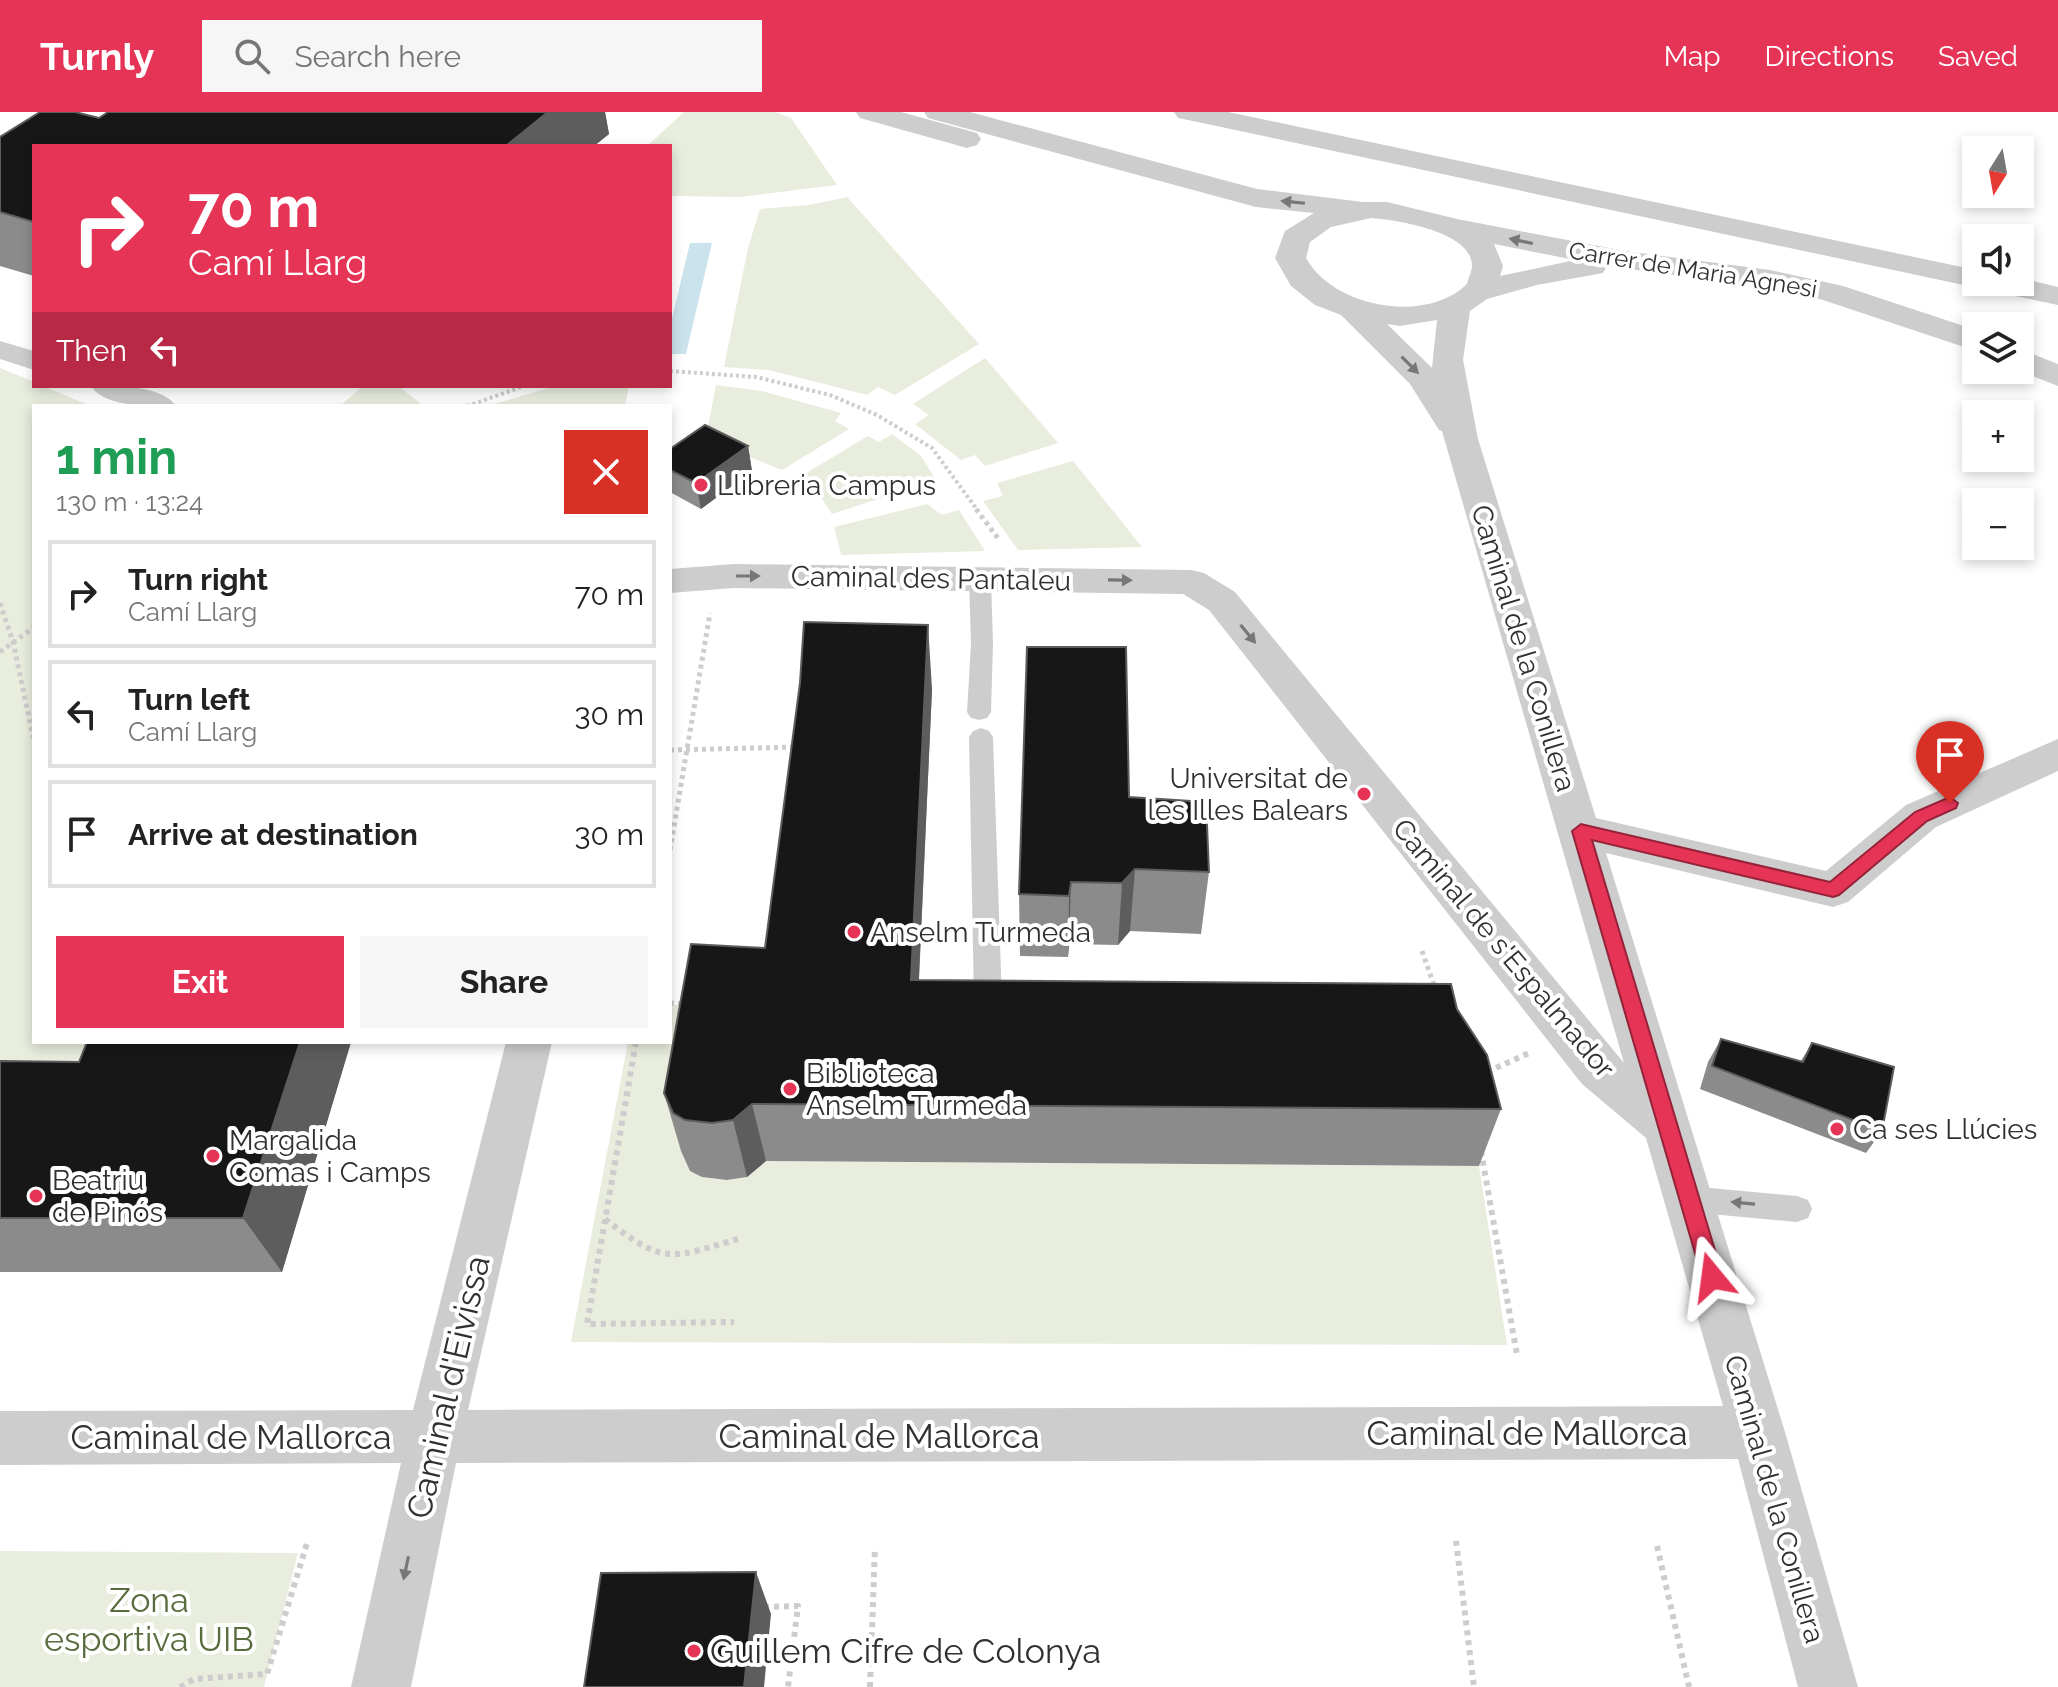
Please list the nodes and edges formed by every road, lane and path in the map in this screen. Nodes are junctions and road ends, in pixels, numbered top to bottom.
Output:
1 (870, 112) edge
2 (938, 112) edge
3 (1188, 112) edge
4 (1431, 163) junction
5 (1371, 209) junction
6 (1413, 214) junction
7 (1452, 227) junction
8 (1268, 234) junction
9 (1625, 260) junction
10 (1962, 276) edge
11 (2034, 291) edge
12 (2058, 296) edge
13 (1466, 299) junction
14 (1354, 310) junction
15 (1962, 336) edge
16 (0, 349) edge
17 (32, 360) edge
18 (2034, 365) edge
19 (672, 371) edge
20 (2058, 376) edge
21 (111, 388) edge
22 (518, 388) edge
23 (155, 404) edge
24 (473, 404) edge
25 (1461, 439) junction
26 (980, 579) junction
27 (1023, 579) junction
28 (672, 581) edge
29 (1191, 582) joint
30 (0, 603) edge
31 (725, 610) dead end
32 (32, 628) edge
33 (13, 642) junction
34 (0, 652) edge
35 (32, 732) edge
36 (809, 747) edge
37 (688, 749) junction
38 (672, 750) edge
39 (2058, 754) edge
40 (1581, 831) junction
41 (672, 839) edge
42 (1422, 951) dead end
43 (1438, 996) edge
44 (988, 1002) edge
45 (672, 1003) edge
46 (693, 1004) edge
47 (1569, 1032) junction
48 (529, 1044) edge
49 (636, 1044) edge
50 (1480, 1070) edge
51 (1667, 1127) junction
52 (1480, 1143) edge
53 (1689, 1199) junction
54 (1797, 1209) dead end
55 (605, 1219) junction
56 (741, 1238) dead end
57 (734, 1322) dead end
58 (1517, 1355) dead end
59 (1758, 1432) junction
60 (434, 1437) junction
61 (0, 1438) edge
62 (308, 1540) dead end
63 (1456, 1541) dead end
64 (1657, 1546) dead end
65 (875, 1547) dead end
66 (752, 1607) edge
67 (180, 1687) edge
68 (381, 1687) edge
69 (788, 1687) edge
70 (870, 1687) edge
71 (1474, 1687) edge
72 (1689, 1687) edge
73 (1828, 1687) edge

1 - 8 street
5 -> 2 street
3 - 4 street
4 - 6 street
4 - 10 street
5 - 6 street, Carrer de Maria Agnesi
5 - 8 street
6 - 7 street, Carrer de Maria Agnesi
9 -> 7 street, Carrer de Maria Agnesi
7 - 13 street
8 - 14 street
9 - 13 street
9 - 15 street, Carrer de Maria Agnesi
11 - 12 street
13 - 14 street
13 - 25 street
14 -> 25 street
16 - 17 street
18 - 20 street
19 - 27 path
21 - 23 street
22 - 24 path
25 - 40 street, Caminal de la Conillera
26 - 27 street, Caminal des Pantaleu
28 -> 26 street, Caminal des Pantaleu
26 - 44 lane
27 -> 29 street, Caminal des Pantaleu
29 -> 47 street, Caminal de s'Espalmador
30 - 33 path
31 - 37 path
32 - 33 path
33 - 34 path
33 - 35 path
36 - 37 path
37 - 38 path
37 - 41 path
39 - 40 street
40 - 51 street, Caminal de la Conillera
42 - 43 path
45 - 46 path
47 - 50 path
47 - 51 street, Caminal de s'Espalmador
48 - 60 street, Caminal d'Eivissa
49 - 55 path
51 - 53 street, Caminal de la Conillera
52 - 58 path
54 -> 53 lane
53 - 59 street, Caminal de la Conillera
55 - 56 path
55 - 57 path
59 - 60 street, Caminal de Mallorca
59 - 73 street, Caminal de la Conillera
60 - 61 street, Caminal de Mallorca
60 -> 68 street, Caminal d'Eivissa
62 - 67 path
63 - 71 path
64 - 72 path
65 - 70 path
66 - 69 path

